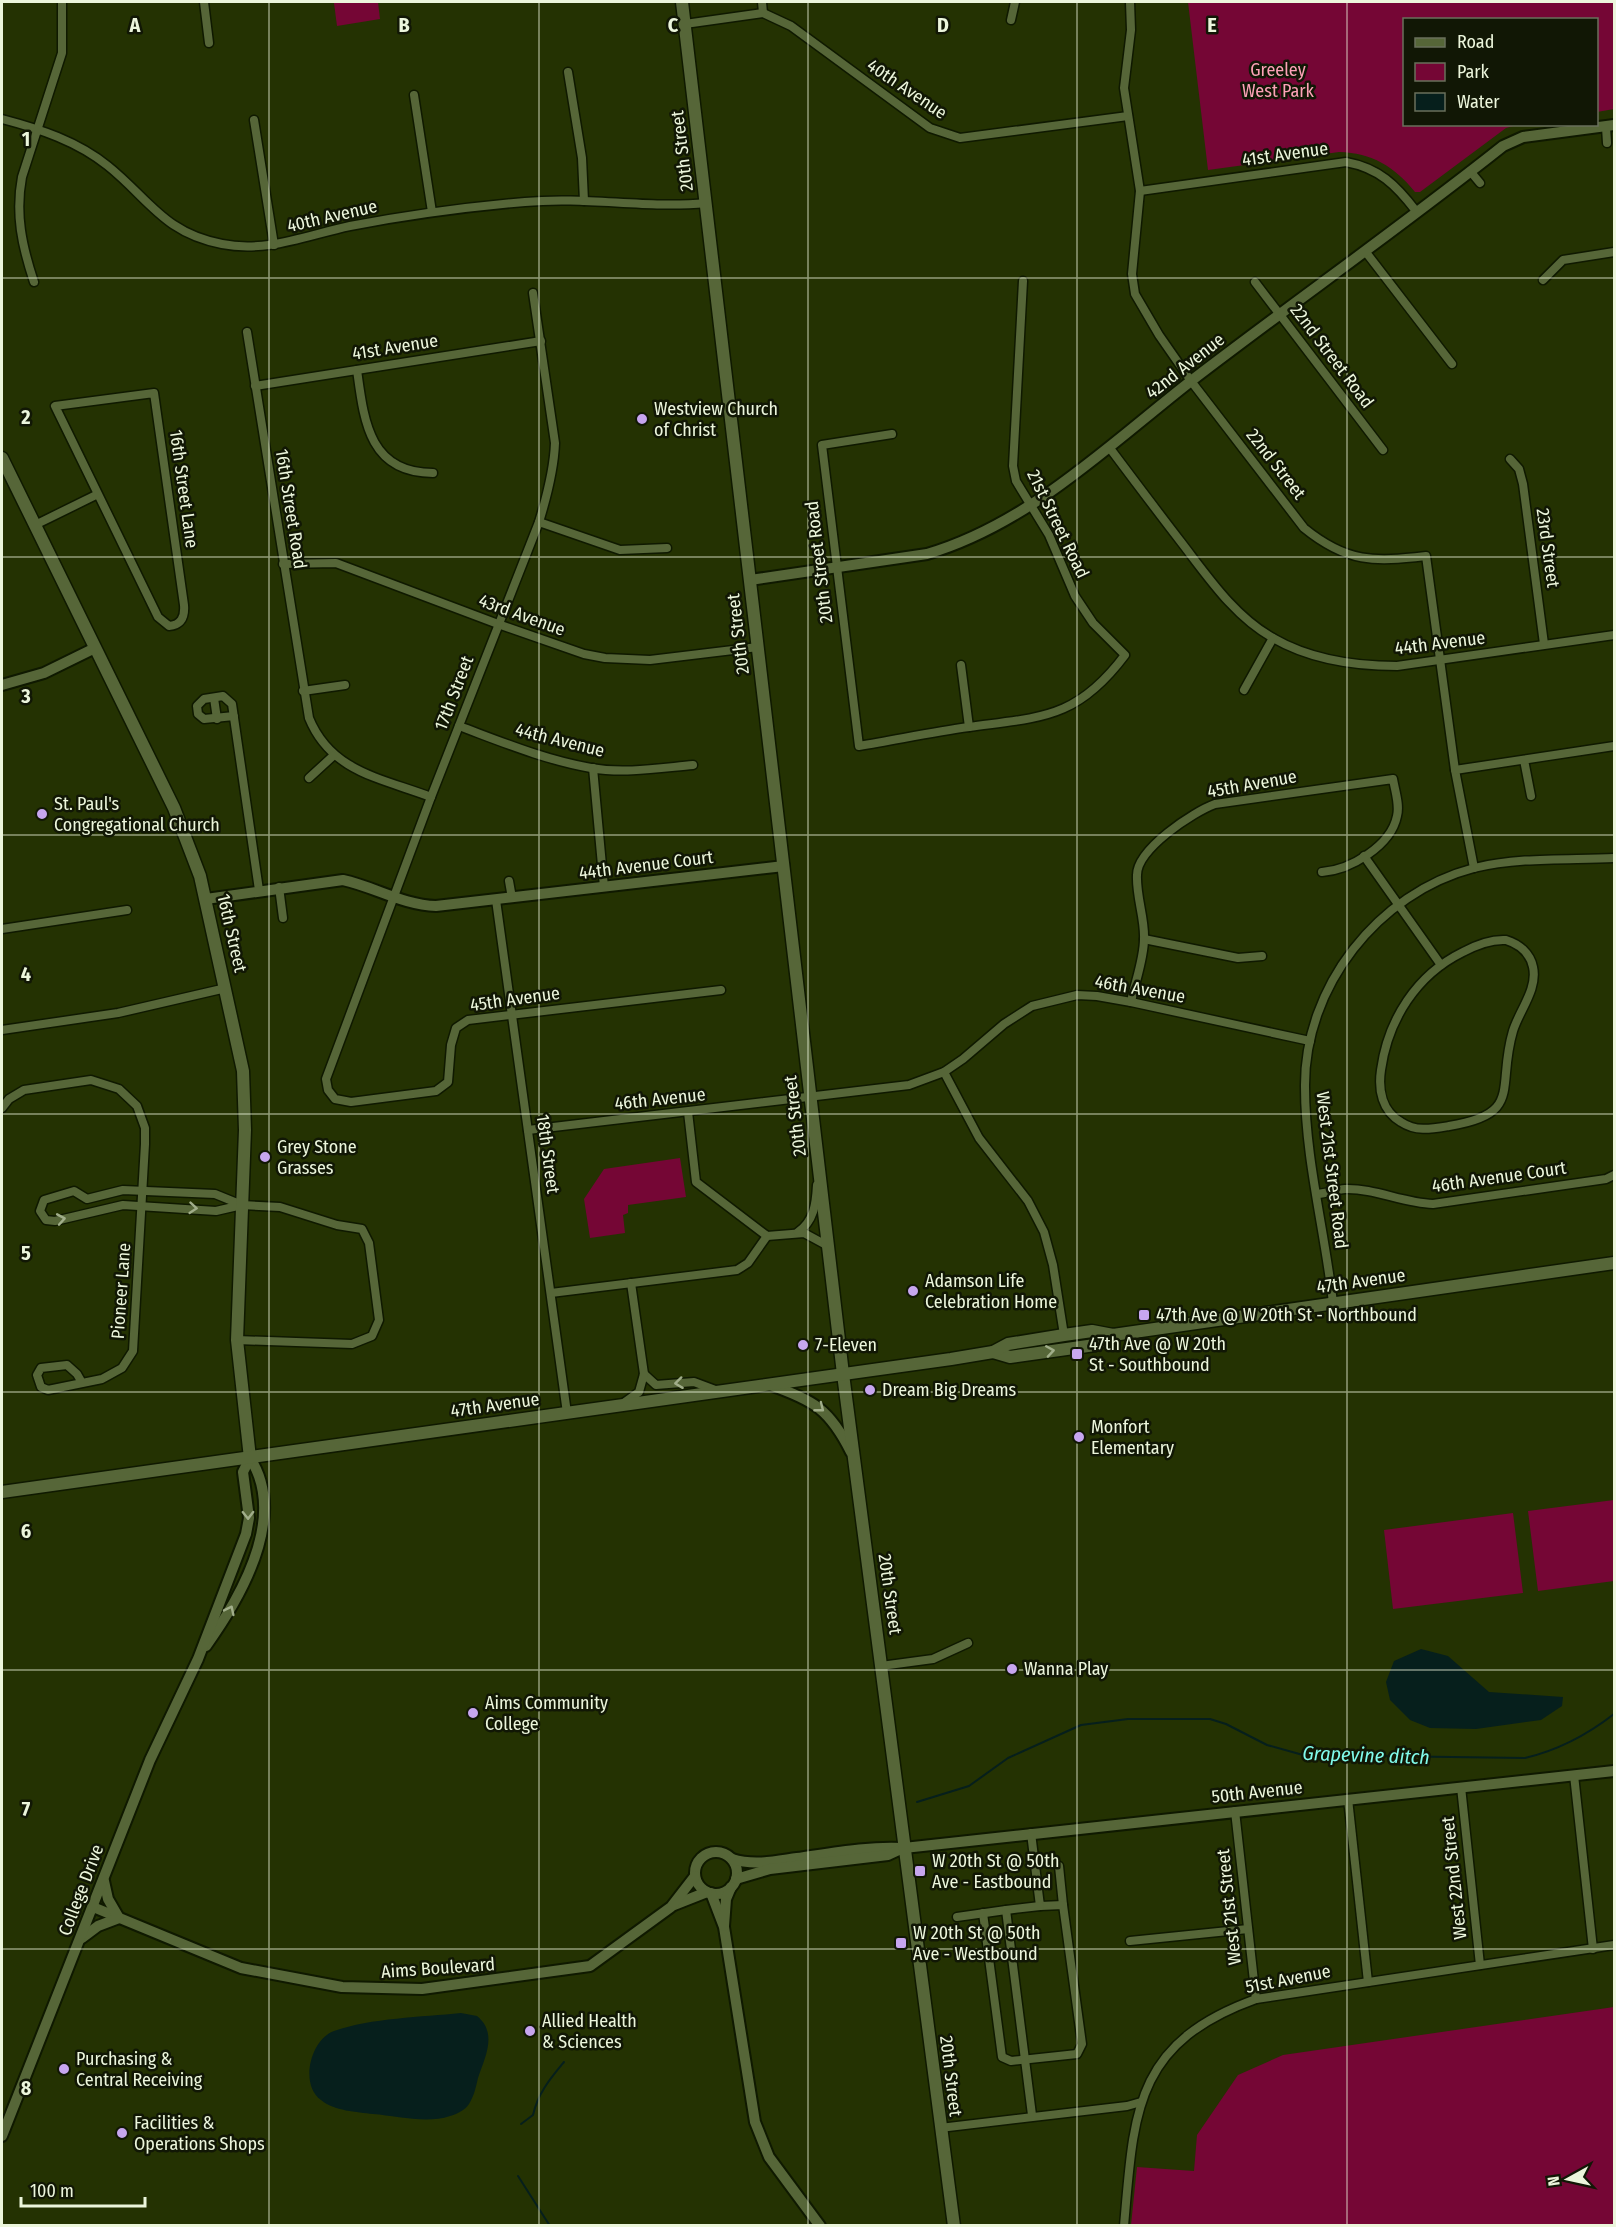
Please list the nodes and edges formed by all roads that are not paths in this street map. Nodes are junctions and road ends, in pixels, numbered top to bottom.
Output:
1 (62, 2) edge
2 (204, 2) edge
3 (682, 2) edge
4 (762, 2) edge
5 (1015, 2) edge
6 (1130, 2) edge
7 (763, 13) junction
8 (1011, 20) dead end
9 (685, 24) junction
10 (209, 43) dead end
11 (568, 72) dead end
12 (414, 95) dead end
13 (1128, 116) junction
14 (2, 119) edge
15 (254, 120) dead end
16 (1610, 126) edge
17 (38, 129) junction
18 (1607, 143) dead end
19 (1470, 171) junction
20 (1480, 183) dead end
21 (1140, 191) junction
22 (584, 201) junction
23 (706, 203) junction
24 (1416, 211) junction
25 (432, 212) junction
26 (274, 245) junction
27 (1365, 251) junction
28 (1614, 252) edge
29 (1543, 280) dead end
30 (1023, 281) dead end
31 (34, 282) dead end
32 (1255, 282) dead end
33 (533, 293) dead end
34 (1279, 315) junction
35 (247, 332) dead end
36 (541, 340) junction
37 (1452, 364) dead end
38 (357, 370) junction
39 (1191, 381) junction
40 (255, 386) junction
41 (892, 434) dead end
42 (1109, 447) junction
43 (1383, 450) dead end
44 (2, 458) edge
45 (1510, 459) dead end
46 (433, 473) dead end
47 (98, 494) junction
48 (1031, 504) junction
49 (539, 522) junction
50 (35, 525) junction
51 (667, 548) dead end
52 (283, 564) junction
53 (836, 568) junction
54 (750, 580) junction
55 (498, 624) junction
56 (1614, 635) edge
57 (1273, 638) junction
58 (1544, 644) junction
59 (758, 647) junction
60 (95, 648) junction
61 (1439, 660) junction
62 (961, 665) dead end
63 (2, 681) edge
64 (345, 684) dead end
65 (1244, 690) dead end
66 (303, 691) junction
67 (214, 698) junction
68 (234, 716) junction
69 (217, 719) junction
70 (459, 726) junction
71 (969, 727) junction
72 (1614, 746) edge
73 (333, 756) junction
74 (1524, 760) junction
75 (693, 765) dead end
76 (593, 768) junction
77 (1455, 770) junction
78 (309, 778) dead end
79 (1531, 796) dead end
80 (431, 797) junction
81 (1364, 856) junction
82 (1614, 858) edge
83 (784, 866) junction
84 (1474, 868) junction
85 (1322, 872) dead end
86 (509, 880) dead end
87 (279, 887) junction
88 (604, 887) junction
89 (259, 890) junction
90 (394, 898) junction
91 (512, 898) junction
92 (206, 899) junction
93 (496, 900) junction
94 (1398, 904) junction
95 (127, 910) dead end
96 (283, 918) dead end
97 (2, 929) edge
98 (1144, 939) junction
99 (1262, 956) dead end
100 (1441, 965) junction
101 (226, 988) junction
102 (721, 990) dead end
103 (1131, 1002) junction
104 (512, 1014) junction
105 (2, 1030) edge
106 (1310, 1041) junction
107 (944, 1072) junction
108 (332, 1095) joint
109 (811, 1098) junction
110 (2, 1108) edge
111 (688, 1112) junction
112 (528, 1130) junction
113 (818, 1164) junction
114 (1614, 1175) edge
115 (144, 1192) junction
116 (1318, 1194) junction
117 (87, 1199) junction
118 (143, 1204) junction
119 (242, 1205) junction
120 (89, 1213) junction
121 (798, 1232) junction
122 (767, 1236) junction
123 (828, 1246) junction
124 (1614, 1263) edge
125 (631, 1283) junction
126 (550, 1293) junction
127 (1333, 1303) junction
128 (1064, 1335) junction
129 (1113, 1335) junction
130 (237, 1340) junction
131 (993, 1352) junction
132 (644, 1374) junction
133 (843, 1374) junction
134 (81, 1381) junction
135 (767, 1384) junction
136 (718, 1391) junction
137 (620, 1406) junction
138 (567, 1413) junction
139 (854, 1456) junction
140 (250, 1458) junction
141 (2, 1492) edge
142 (968, 1643) dead end
143 (198, 1659) junction
144 (881, 1666) junction
145 (1614, 1771) edge
146 (1574, 1775) junction
147 (1461, 1787) junction
148 (1348, 1799) junction
149 (1235, 1811) junction
150 (1031, 1833) junction
151 (904, 1848) junction
152 (732, 1859) junction
153 (1059, 1866) dead end
154 (695, 1876) junction
155 (103, 1881) junction
156 (734, 1883) junction
157 (709, 1892) junction
158 (1064, 1905) junction
159 (1040, 1906) junction
160 (93, 1907) junction
161 (671, 1907) junction
162 (1006, 1910) junction
163 (983, 1913) junction
164 (957, 1917) dead end
165 (119, 1918) junction
166 (724, 1926) junction
167 (1248, 1929) junction
168 (79, 1941) junction
169 (1130, 1941) dead end
170 (1614, 1946) edge
171 (1593, 1949) junction
172 (1480, 1965) junction
173 (1368, 1982) junction
174 (1256, 2000) junction
175 (1026, 2060) junction
176 (1140, 2102) junction
177 (1032, 2115) junction
178 (940, 2127) junction
179 (2, 2136) edge
180 (820, 2226) edge
181 (954, 2226) edge
182 (1124, 2226) edge

1 - 17 street
2 - 10 street
3 - 9 main road, 20th Street
4 - 7 street
5 - 8 street
6 - 13 street, 22nd Street
7 - 9 street
7 - 13 street, 40th Avenue
9 - 23 main road, 20th Street
11 - 22 street
12 - 25 street
13 - 21 street, 22nd Street
14 - 17 street, 40th Avenue
15 - 26 street
16 - 18 street
16 - 19 street, 42nd Avenue
17 - 26 street, 40th Avenue
17 - 31 street
19 - 20 street
19 - 24 street, 42nd Avenue
21 - 24 street, 41st Avenue
21 - 39 street, 22nd Street
22 - 23 street, 40th Avenue
22 - 25 street, 40th Avenue
23 - 54 main road, 20th Street
24 - 27 street, 42nd Avenue
25 - 26 street, 40th Avenue
27 - 34 street, 42nd Avenue
27 - 37 street
28 - 29 street
30 - 48 street, 21st Street Road
32 - 34 street, 22nd Street Road
33 - 36 street, 17th Street
34 - 39 street, 42nd Avenue
34 - 43 street, 22nd Street Road
35 - 40 street, 16th Street Road
36 - 38 street, 41st Avenue
36 - 49 street, 17th Street
38 - 40 street, 41st Avenue
38 - 46 street
39 - 42 street, 42nd Avenue
39 - 61 street, 22nd Street
40 - 52 street, 16th Street Road
41 - 53 street, 20th Street Road
42 - 48 street, 42nd Avenue
42 - 57 street, 44th Avenue
44 - 50 main road, 16th Street
45 - 58 street, 23rd Street
47 - 47 street, 16th Street Lane
47 - 50 street
48 - 53 street, 42nd Avenue
48 - 71 street, 21st Street Road
49 - 51 street
49 - 55 street, 17th Street
50 - 60 main road, 16th Street
52 - 55 street, 43rd Avenue
52 - 66 street, 16th Street Road
53 - 54 street, 42nd Avenue
53 - 71 street, 20th Street Road
54 - 59 main road, 20th Street
55 - 59 street, 43rd Avenue
55 - 70 street, 17th Street
56 - 58 street, 44th Avenue
57 - 61 street, 44th Avenue
57 - 65 street
58 - 61 street, 44th Avenue
59 - 83 main road, 20th Street
60 - 63 street
60 - 92 main road, 16th Street
61 - 77 street, 22nd Street
62 - 71 street
64 - 66 street
66 - 73 street, 16th Street Road
67 - 68 street
67 - 69 street
67 - 69 street
68 - 69 street
68 - 89 street
70 - 76 street, 44th Avenue
70 - 80 street, 17th Street
72 - 74 street
73 - 78 street
73 - 80 street, 16th Street Road
74 - 77 street
74 - 79 street
75 - 76 street, 44th Avenue
76 - 88 street
77 - 84 street, 22nd Street
80 - 90 street, 17th Street
81 - 85 street
81 - 94 street
81 - 98 street, 45th Avenue
82 - 84 street
83 - 88 street, 44th Avenue Court
83 - 109 main road, 20th Street
84 - 94 street
86 - 91 street
87 - 89 street, 44th Avenue Court
87 - 90 street, 44th Avenue Court
87 - 96 street
88 - 91 street, 44th Avenue Court
89 - 92 street, 44th Avenue Court
90 - 93 street, 44th Avenue Court
90 - 108 street, 17th Street
91 - 93 street, 44th Avenue Court
92 - 101 main road, 16th Street
93 - 104 street, 18th Street
94 - 100 street
94 - 106 street
95 - 97 street
98 - 99 street
98 - 103 street
100 - 100 street
101 - 105 street
101 - 119 main road, 16th Street
102 - 104 street, 45th Avenue
103 - 106 street, 46th Avenue
103 - 107 street, 46th Avenue
104 - 108 street, 45th Avenue
104 - 112 street, 18th Street
106 - 116 street, West 21st Street Road
107 - 109 street, 46th Avenue
107 - 128 street
109 - 111 street, 46th Avenue
109 - 113 main road, 20th Street
110 - 115 street, Pioneer Lane
111 - 112 street, 46th Avenue
111 - 122 street
112 - 126 street, 18th Street
113 - 121 street
113 - 123 main road, 20th Street
114 - 116 street, 46th Avenue Court
115 - 117 street
115 - 118 street, Pioneer Lane
115 - 119 street
116 - 127 street, West 21st Street Road
117 - 120 street
117 -> 120 street
118 -> 119 street
118 - 120 street
118 - 134 street, Pioneer Lane
119 - 130 main road, 16th Street
119 - 130 street
121 - 122 street
121 - 123 street
122 - 125 street
123 - 133 main road, 20th Street
124 - 127 main road, 47th Avenue
125 - 126 street
125 - 132 street
126 - 138 street, 18th Street
127 - 129 main road, 47th Avenue
128 - 129 main road, 47th Avenue
128 - 131 main road, 47th Avenue
131 -> 129 main road, 47th Avenue
130 - 140 main road, 16th Street
131 - 133 main road, 47th Avenue
136 -> 132 street
132 - 137 street
133 - 135 main road, 47th Avenue
133 - 139 main road, 20th Street
134 - 134 street, Pioneer Lane
135 - 136 main road, 47th Avenue
135 -> 139 street
136 - 137 main road, 47th Avenue
137 - 138 main road, 47th Avenue
138 - 140 main road, 47th Avenue
139 - 144 main road, 20th Street
140 - 141 main road, 47th Avenue
140 -> 143 street, College Drive
143 -> 140 street, College Drive
142 - 144 street
143 - 155 street, College Drive
144 - 151 main road, 20th Street
145 - 146 street, 50th Avenue
146 - 147 street, 50th Avenue
146 - 171 street
147 - 148 street, 50th Avenue
147 - 172 street, West 22nd Street
148 - 149 street, 50th Avenue
148 - 173 street
149 - 150 street, 50th Avenue
149 - 167 street, West 21st Street
150 - 151 street, 50th Avenue
150 - 159 street
151 - 152 street, 50th Avenue
151 - 156 street, 50th Avenue
151 - 178 main road, 20th Street
152 - 154 street
152 - 156 street
153 - 158 street
154 - 157 street
154 - 161 street, Aims Boulevard
155 - 160 street, College Drive
155 - 165 street
156 - 157 street
156 - 166 street
157 - 161 street, Aims Boulevard
157 - 166 street
158 - 159 street
158 - 175 street
159 - 162 street
160 - 165 street, Aims Boulevard
160 - 168 street, College Drive
161 - 165 street, Aims Boulevard
162 - 163 street
162 - 175 street
163 - 164 street
163 - 175 street
165 - 168 street
166 - 180 street
167 - 169 street
167 - 174 street, West 21st Street
168 - 179 street, College Drive
170 - 171 street, 51st Avenue
171 - 172 street, 51st Avenue
172 - 173 street, 51st Avenue
173 - 174 street, 51st Avenue
174 - 176 street, 51st Avenue
175 - 177 street
176 - 177 street
176 - 182 street
177 - 178 street
178 - 181 main road, 20th Street

